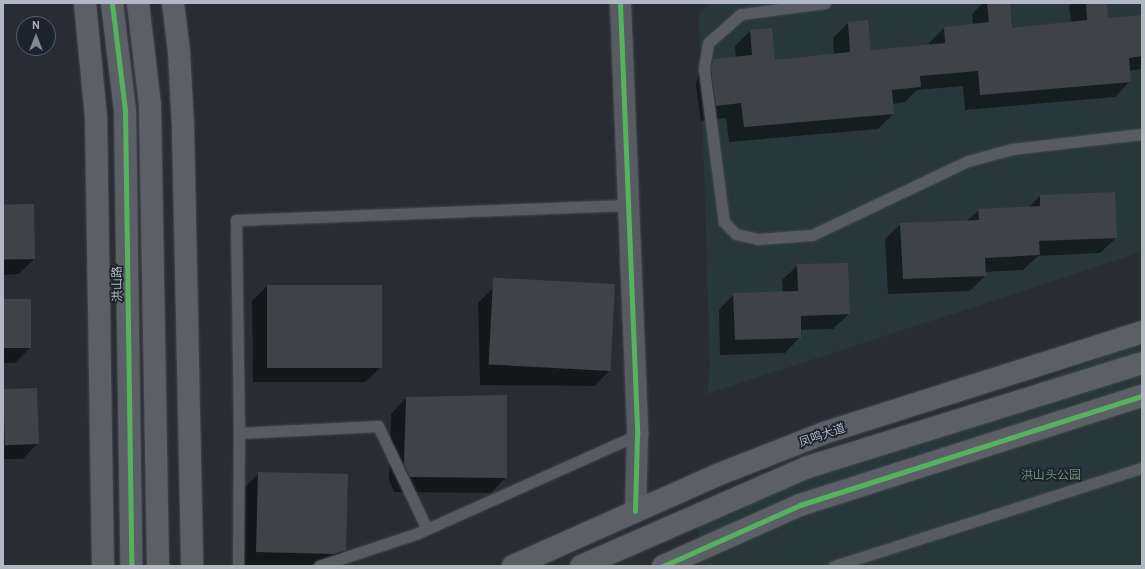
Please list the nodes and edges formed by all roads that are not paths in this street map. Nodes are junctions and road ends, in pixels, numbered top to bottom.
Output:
1 (85, 3) edge
2 (112, 3) edge
3 (138, 3) edge
4 (173, 3) edge
5 (620, 3) edge
6 (825, 3) edge
7 (1142, 134) edge
8 (628, 205) junction
9 (1142, 332) edge
10 (1142, 363) edge
11 (1142, 396) edge
12 (239, 433) junction
13 (637, 435) junction
14 (1142, 468) edge
15 (635, 511) junction
16 (427, 529) junction
17 (104, 566) edge
18 (131, 566) edge
19 (158, 566) edge
20 (192, 566) edge
21 (238, 566) edge
22 (319, 566) edge
23 (513, 566) edge
24 (581, 566) edge
25 (663, 566) edge
26 (834, 566) edge

1 - 17 street
2 - 18 street, 洪山路
3 - 19 street
4 - 20 street
5 - 8 street
6 - 7 lane
8 - 12 lane
8 - 13 street
9 - 15 street, 凤鸣大道
10 - 24 street
11 - 25 street
12 - 16 lane
12 - 21 lane
13 - 15 street
13 - 16 lane
14 - 26 lane
15 - 23 street, 凤鸣大道
16 - 22 lane

